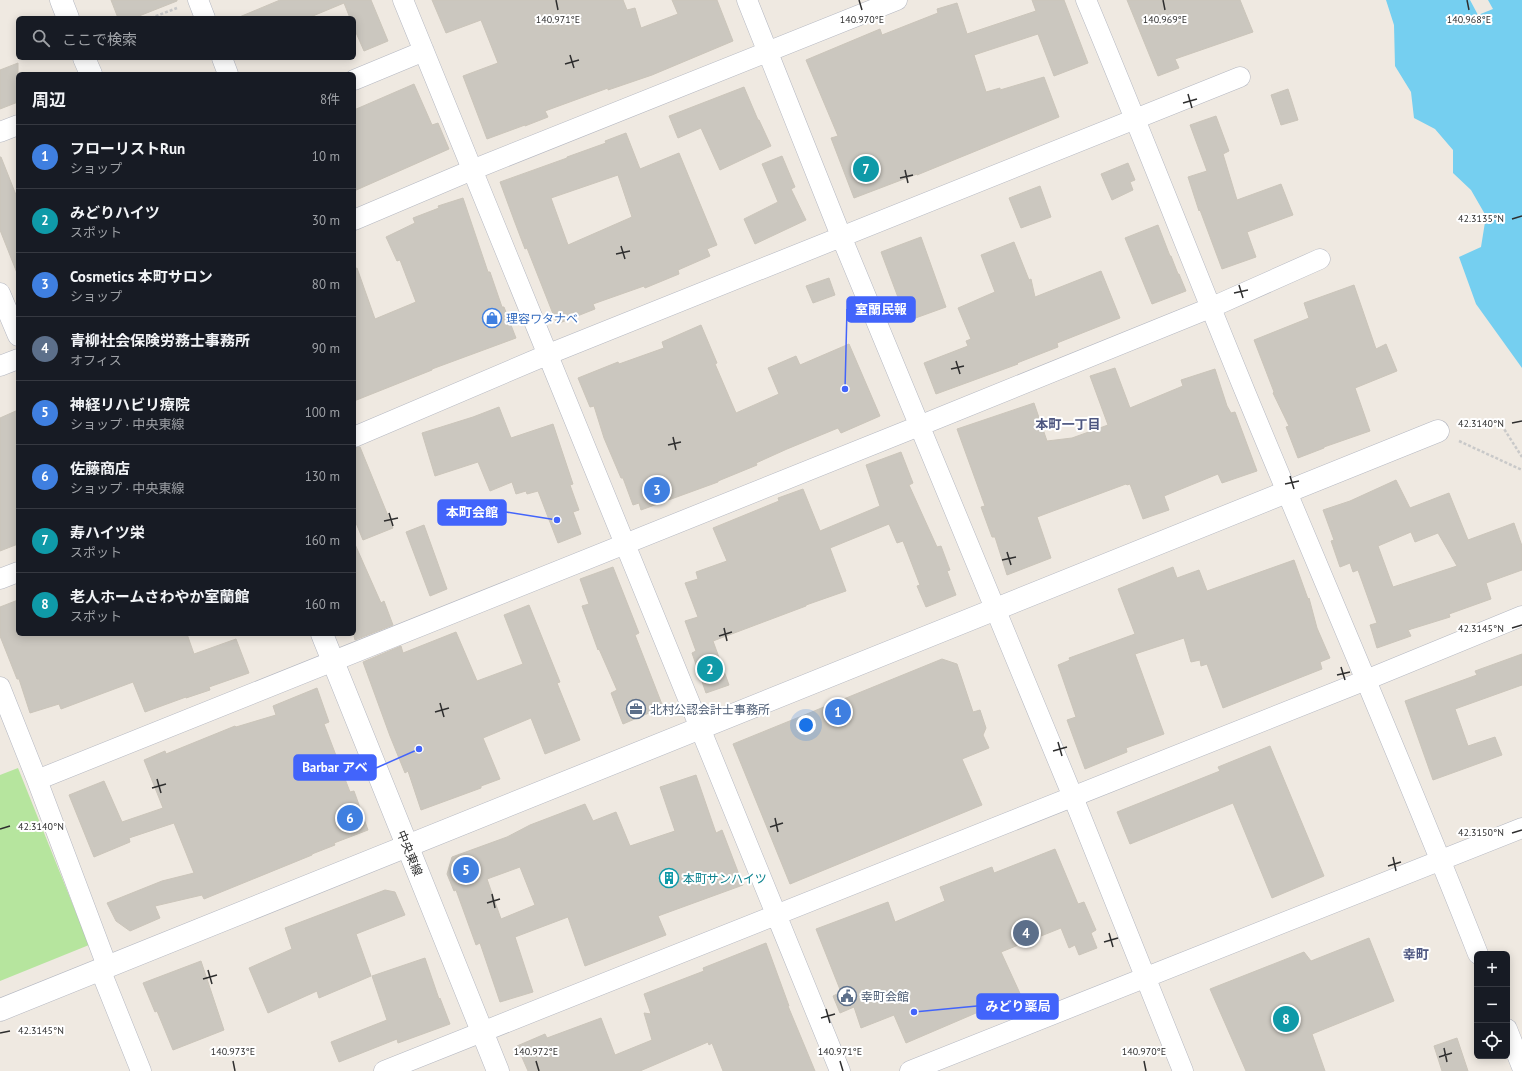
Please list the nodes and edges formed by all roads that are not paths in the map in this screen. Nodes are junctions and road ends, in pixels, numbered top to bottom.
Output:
1 (61, 0) edge
2 (403, 0) edge
3 (746, 0) edge
4 (897, 0) edge
5 (1086, 0) edge
6 (190, 3) edge
7 (67, 16) edge
8 (203, 16) edge
9 (424, 51) junction
10 (767, 52) junction
11 (85, 60) edge
12 (223, 60) edge
13 (90, 72) edge
14 (227, 72) edge
15 (1240, 77) dead end
16 (356, 79) edge
17 (1136, 119) junction
18 (16, 126) edge
19 (0, 132) edge
20 (472, 170) junction
21 (356, 219) edge
22 (841, 236) junction
23 (1320, 259) dead end
24 (0, 293) edge
25 (1210, 308) junction
26 (16, 331) edge
27 (548, 354) junction
28 (16, 360) edge
29 (0, 366) edge
30 (919, 426) junction
31 (1438, 431) road end
32 (356, 436) edge
33 (1287, 492) junction
34 (625, 544) junction
35 (16, 573) edge
36 (0, 579) edge
37 (995, 610) junction
38 (1522, 616) edge
39 (323, 636) edge
40 (333, 661) junction
41 (1366, 680) junction
42 (0, 687) edge
43 (700, 728) junction
44 (37, 780) junction
45 (1073, 797) junction
46 (1522, 828) edge
47 (407, 847) junction
48 (1440, 859) junction
49 (776, 914) junction
50 (1477, 951) edge
51 (104, 968) junction
52 (1144, 977) junction
53 (0, 1010) edge
54 (482, 1032) junction
55 (1514, 1040) edge
56 (1522, 1067) edge
57 (141, 1071) edge
58 (384, 1071) edge
59 (498, 1071) edge
60 (840, 1071) edge
61 (910, 1071) edge
62 (1182, 1071) edge

1 - 7 street
2 - 9 street
3 - 10 street
4 - 10 street
5 - 17 street
6 - 8 street
9 - 16 street
9 - 20 street
10 - 20 street
10 - 22 street
11 - 13 street
12 - 14 street
15 - 17 street
17 - 22 street
17 - 25 street
18 - 19 street
20 - 21 street
20 - 27 street
22 - 27 street
22 - 30 street
23 - 25 street
24 - 26 street
25 - 30 street
25 - 33 street
27 - 32 street
27 - 34 street
28 - 29 street
30 - 34 street
30 - 37 street
31 - 33 street
33 - 37 street
33 - 41 street
34 - 40 street
34 - 43 street
35 - 36 street
37 - 43 street
37 - 45 street
38 - 41 street
39 - 40 street, 中央東線
40 - 44 street
40 - 47 street, 中央東線
41 - 45 street
41 - 48 street
42 - 44 street
43 - 47 street
43 - 49 street
44 - 51 street
45 - 49 street
45 - 52 street
46 - 48 street
47 - 51 street
47 - 54 street, 中央東線
48 - 50 street
48 - 52 street
49 - 54 street
49 - 60 street
51 - 53 street
51 - 57 street
52 - 61 street
52 - 62 street
54 - 58 street
54 - 59 street, 中央東線
55 - 56 street

